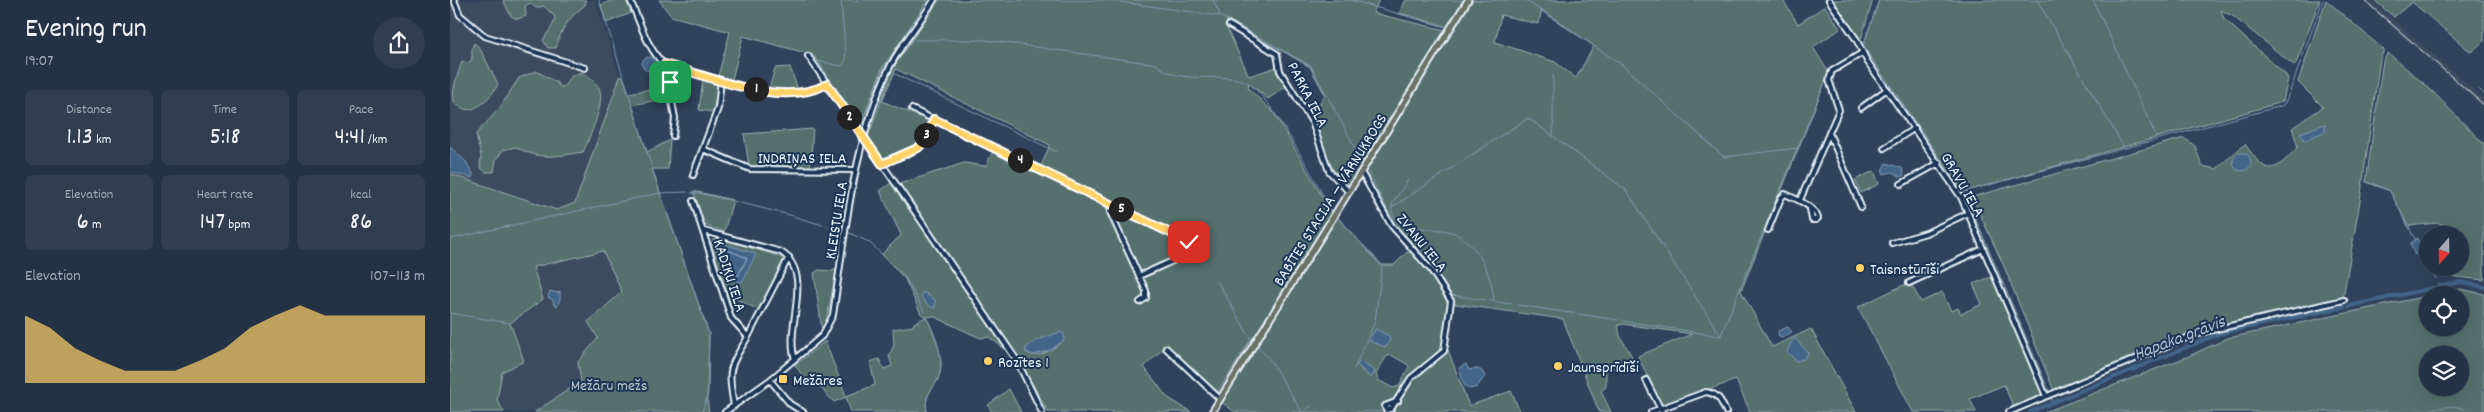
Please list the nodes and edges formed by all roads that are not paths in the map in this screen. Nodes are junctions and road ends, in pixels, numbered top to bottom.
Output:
1 (454, 0) edge
2 (630, 0) edge
3 (934, 0) edge
4 (1468, 0) edge
5 (1829, 0) edge
6 (1229, 25) dead end
7 (1862, 53) junction
8 (808, 56) dead end
9 (665, 64) junction
10 (585, 68) dead end
11 (721, 80) junction
12 (827, 84) junction
13 (1887, 89) junction
14 (1861, 108) dead end
15 (912, 109) dead end
16 (934, 119) junction
17 (1915, 128) junction
18 (1830, 133) junction
19 (673, 136) dead end
20 (864, 138) junction
21 (1884, 148) dead end
22 (703, 149) junction
23 (1939, 163) junction
24 (882, 164) junction
25 (855, 170) junction
26 (1361, 172) junction
27 (692, 175) dead end
28 (1901, 184) dead end
29 (1350, 192) junction
30 (1800, 200) junction
31 (693, 201) dead end
32 (1112, 205) junction
33 (1862, 207) dead end
34 (1810, 209) dead end
35 (1968, 214) junction
36 (1768, 230) dead end
37 (704, 231) junction
38 (1892, 243) dead end
39 (1983, 249) junction
40 (789, 258) junction
41 (1139, 276) junction
42 (1909, 284) dead end
43 (2344, 300) dead end
44 (1140, 302) dead end
45 (748, 337) junction
46 (1166, 348) dead end
47 (795, 359) junction
48 (770, 380) junction
49 (1646, 380) dead end
50 (2046, 396) junction
51 (1220, 399) junction
52 (1398, 401) dead end
53 (734, 406) junction
54 (1661, 411) edge
55 (725, 412) edge
56 (803, 412) edge
57 (1041, 412) edge
58 (1212, 412) edge
59 (1651, 412) edge
60 (1726, 412) edge
61 (2009, 412) edge

1 - 10 street
2 - 9 street
3 - 20 street, KLEISTU IELA
4 - 26 main road, BABĪTES STACIJA — VĀRNUKROGS
5 - 7 street, GRAVU IELA
6 - 29 street, PARKA IELA
7 - 13 street, GRAVU IELA
7 - 18 street
8 - 12 street
9 - 11 street
9 - 19 street
11 - 12 street
11 - 22 street
12 - 20 street
13 - 14 street
13 - 17 street, GRAVU IELA
15 - 16 street
16 - 24 street
16 - 32 street
17 - 21 street
17 - 23 street, GRAVU IELA
18 - 30 street
18 - 33 street
20 - 24 street
20 - 25 street, KLEISTU IELA
22 - 25 street, INDRIŅAS IELA
22 - 27 street
23 - 28 street
23 - 35 street, GRAVU IELA
24 - 57 street
25 - 47 street, KLEISTU IELA
26 - 29 main road, BABĪTES STACIJA — VĀRNUKROGS
26 - 52 street, ZVANU IELA
29 - 51 main road, BABĪTES STACIJA — VĀRNUKROGS
30 - 34 street
30 - 36 street
31 - 37 street, KADIĶU IELA
32 - 41 street
32 - 41 street
35 - 38 street
35 - 39 street, GRAVU IELA
37 - 40 street
37 - 45 street, KADIĶU IELA
39 - 42 street
39 - 50 street, GRAVU IELA
40 - 45 street
40 - 47 street
41 - 44 street
43 - 50 street
45 - 53 street
46 - 51 street
47 - 48 street, KLEISTU IELA
48 - 53 street, KLEISTU IELA
48 - 56 street
49 - 54 street
50 - 61 street
51 - 58 main road, BABĪTES STACIJA — VĀRNUKROGS
53 - 55 street, KLEISTU IELA
54 - 59 street
54 - 60 street

